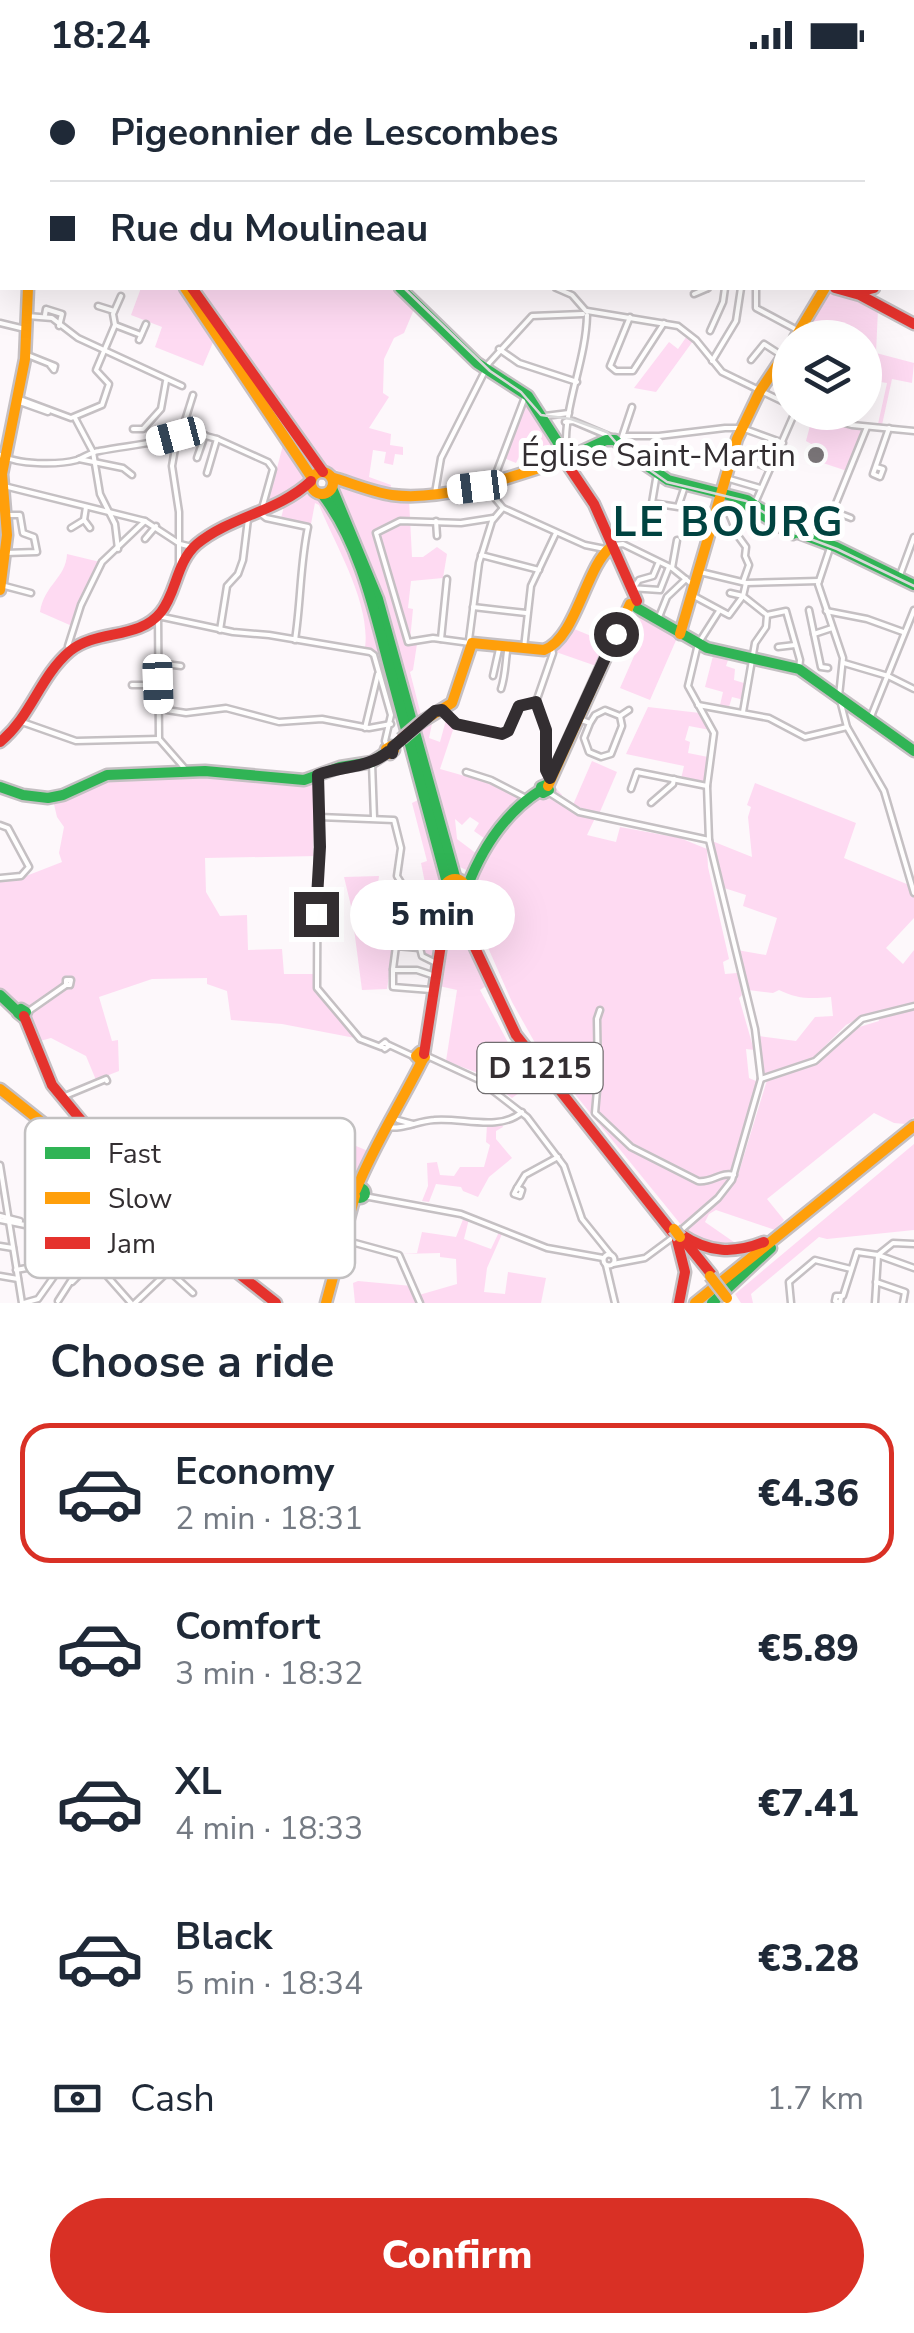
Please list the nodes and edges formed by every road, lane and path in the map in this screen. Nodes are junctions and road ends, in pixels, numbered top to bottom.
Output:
1 (189, 290) edge
2 (402, 290) edge
3 (561, 290) edge
4 (703, 290) edge
5 (725, 290) edge
6 (741, 290) edge
7 (756, 290) edge
8 (825, 290) edge
9 (27, 291) edge
10 (866, 293) edge
11 (694, 294) dead end
12 (121, 296) dead end
13 (98, 306) dead end
14 (114, 311) junction
15 (586, 313) junction
16 (45, 315) junction
17 (27, 316) junction
18 (630, 318) junction
19 (774, 320) edge
20 (806, 320) edge
21 (665, 322) junction
22 (0, 324) edge
23 (146, 324) dead end
24 (914, 324) edge
25 (114, 325) junction
26 (60, 326) junction
27 (27, 330) junction
28 (710, 330) dead end
29 (766, 336) dead end
30 (764, 344) junction
31 (772, 347) edge
32 (104, 350) junction
33 (500, 350) junction
34 (25, 354) junction
35 (752, 360) dead end
36 (712, 361) junction
37 (50, 365) dead end
38 (485, 370) junction
39 (772, 373) edge
40 (166, 380) junction
41 (577, 382) junction
42 (182, 386) dead end
43 (760, 391) junction
44 (193, 395) dead end
45 (524, 397) junction
46 (772, 397) edge
47 (16, 399) junction
48 (632, 406) dead end
49 (569, 412) junction
50 (75, 418) junction
51 (541, 419) junction
52 (565, 422) junction
53 (742, 428) junction
54 (882, 428) edge
55 (889, 428) junction
56 (134, 429) dead end
57 (787, 430) edge
58 (866, 430) edge
59 (181, 431) junction
60 (914, 431) edge
61 (204, 435) junction
62 (176, 436) junction
63 (217, 439) junction
64 (614, 440) junction
65 (782, 443) junction
66 (5, 450) edge
67 (92, 452) junction
68 (733, 455) junction
69 (564, 457) junction
70 (198, 458) dead end
71 (79, 460) junction
72 (94, 462) junction
73 (876, 467) dead end
74 (770, 468) junction
75 (207, 473) dead end
76 (132, 475) dead end
77 (658, 476) junction
78 (2, 478) edge
79 (726, 478) junction
80 (324, 483) junction
81 (489, 485) junction
82 (761, 488) junction
83 (684, 489) junction
84 (435, 493) junction
85 (722, 495) junction
86 (755, 503) junction
87 (86, 507) junction
88 (503, 508) junction
89 (718, 510) junction
90 (833, 511) junction
91 (110, 512) junction
92 (263, 513) junction
93 (6, 515) junction
94 (493, 518) junction
95 (851, 518) dead end
96 (248, 519) junction
97 (84, 520) junction
98 (145, 521) junction
99 (436, 521) junction
100 (156, 526) junction
101 (70, 528) dead end
102 (90, 528) dead end
103 (557, 532) junction
104 (3, 535) edge
105 (437, 536) dead end
106 (145, 539) dead end
107 (914, 539) edge
108 (677, 540) dead end
109 (178, 542) junction
110 (826, 544) junction
111 (192, 547) junction
112 (608, 548) junction
113 (118, 549) junction
114 (37, 552) junction
115 (5, 553) junction
116 (482, 556) junction
117 (41, 560) dead end
118 (658, 564) junction
119 (180, 566) junction
120 (670, 568) junction
121 (538, 570) junction
122 (700, 572) junction
123 (447, 579) dead end
124 (897, 579) junction
125 (819, 581) junction
126 (744, 583) junction
127 (914, 586) edge
128 (0, 587) edge
129 (691, 587) junction
130 (730, 592) dead end
131 (31, 593) dead end
132 (743, 596) junction
133 (633, 600) junction
134 (472, 607) junction
135 (809, 610) dead end
136 (914, 610) edge
137 (719, 611) junction
138 (826, 611) junction
139 (526, 613) junction
140 (767, 615) junction
141 (158, 616) junction
142 (659, 617) junction
143 (832, 628) junction
144 (220, 630) junction
145 (681, 632) junction
146 (904, 632) junction
147 (814, 634) junction
148 (441, 638) junction
149 (294, 640) junction
150 (470, 643) junction
151 (698, 643) junction
152 (504, 645) junction
153 (795, 645) junction
154 (778, 647) dead end
155 (524, 648) junction
156 (552, 648) junction
157 (71, 650) junction
158 (827, 651) dead end
159 (818, 652) junction
160 (754, 658) junction
161 (158, 662) junction
162 (844, 663) junction
163 (181, 666) dead end
164 (828, 668) dead end
165 (798, 669) junction
166 (379, 672) junction
167 (493, 676) dead end
168 (888, 676) junction
169 (158, 684) junction
170 (132, 685) dead end
171 (500, 689) dead end
172 (914, 689) edge
173 (536, 702) junction
174 (843, 702) junction
175 (698, 704) junction
176 (158, 708) junction
177 (442, 710) junction
178 (629, 710) dead end
179 (743, 712) junction
180 (620, 716) junction
181 (870, 719) junction
182 (584, 721) junction
183 (22, 722) junction
184 (391, 724) junction
185 (847, 727) junction
186 (365, 728) junction
187 (159, 739) junction
188 (0, 742) edge
189 (392, 746) junction
190 (914, 752) edge
191 (372, 762) junction
192 (187, 771) junction
193 (466, 772) dead end
194 (318, 775) junction
195 (674, 779) junction
196 (548, 784) junction
197 (707, 786) junction
198 (0, 787) edge
199 (631, 789) dead end
200 (528, 798) junction
201 (651, 803) dead end
202 (319, 817) junction
203 (374, 818) junction
204 (0, 825) edge
205 (709, 840) junction
206 (0, 878) edge
207 (455, 891) junction
208 (914, 893) edge
209 (419, 948) junction
210 (393, 970) junction
211 (436, 970) junction
212 (65, 984) dead end
213 (433, 990) junction
214 (0, 995) edge
215 (914, 1006) edge
216 (600, 1010) dead end
217 (23, 1013) junction
218 (420, 1057) junction
219 (761, 1079) junction
220 (107, 1081) dead end
221 (0, 1089) edge
222 (61, 1098) junction
223 (522, 1112) junction
224 (40, 1118) edge
225 (77, 1118) edge
226 (392, 1122) junction
227 (914, 1129) edge
228 (558, 1157) junction
229 (0, 1165) edge
230 (734, 1176) junction
231 (1, 1182) edge
232 (519, 1187) dead end
233 (362, 1196) junction
234 (355, 1213) edge
235 (804, 1215) junction
236 (0, 1218) edge
237 (8, 1219) junction
238 (25, 1224) edge
239 (677, 1234) junction
240 (355, 1243) edge
241 (914, 1244) edge
242 (0, 1246) edge
243 (13, 1248) junction
244 (770, 1248) junction
245 (878, 1255) junction
246 (608, 1260) junction
247 (25, 1268) edge
248 (914, 1268) edge
249 (851, 1269) junction
250 (16, 1270) junction
251 (0, 1276) edge
252 (53, 1278) edge
253 (74, 1278) edge
254 (109, 1278) edge
255 (161, 1278) edge
256 (177, 1278) edge
257 (241, 1278) edge
258 (333, 1278) edge
259 (18, 1280) junction
260 (876, 1282) junction
261 (193, 1293) dead end
262 (841, 1297) dead end
263 (731, 1300) edge
264 (57, 1302) edge
265 (23, 1303) edge
266 (133, 1303) edge
267 (276, 1303) edge
268 (326, 1303) edge
269 (420, 1303) edge
270 (616, 1303) edge
271 (679, 1303) edge
272 (695, 1303) edge
273 (703, 1303) edge
274 (712, 1303) edge
275 (790, 1303) edge
276 (875, 1303) edge
277 (902, 1303) edge

1 - 80 main road, D 1215
2 - 38 main road
3 - 15 street
4 - 11 street
5 - 28 street
6 - 36 street
7 - 19 street
8 - 20 main road
9 - 17 main road
10 - 24 main road
12 - 14 street
13 - 14 street
14 - 25 street
15 - 18 street
15 - 33 street
15 - 41 street
16 - 17 street
16 - 26 street
16 - 26 street
17 - 27 main road
18 - 21 street
18 - 21 street
21 - 36 street
22 - 27 street
23 - 25 street
25 - 32 street
26 - 32 street
27 - 34 main road
29 - 30 street
30 - 31 street
30 - 35 street
32 - 40 street
32 - 50 street
33 - 38 street
33 - 41 street
34 - 37 street
34 - 47 main road
36 - 43 street
38 - 45 main road
38 - 51 main road
38 - 84 street
39 - 43 main road
40 - 42 street
40 - 56 street
41 - 49 street
43 - 46 street
43 - 53 main road
44 - 59 street
45 - 51 main road
45 - 81 street
47 - 50 street
47 - 66 main road
48 - 64 street
49 - 51 street
49 - 52 street
50 - 67 street
51 - 69 main road
52 - 64 street
52 - 69 street
53 - 64 street
53 - 65 street
53 - 68 main road
54 - 55 street
55 - 60 street
55 - 73 street
57 - 65 street
58 - 90 street
59 - 61 street
59 - 62 street
61 - 63 street
61 - 70 street
62 - 67 street
62 - 109 street
63 - 75 street
63 - 92 street
64 - 69 main road
64 - 77 main road
65 - 74 street
66 - 71 street
66 - 78 main road
67 - 71 street
67 - 72 street
68 - 74 street
68 - 79 main road
69 - 81 main road
69 - 112 main road
71 - 72 street
72 - 76 street
72 - 91 street
74 - 82 street
77 - 83 main road
77 - 83 street
77 - 85 main road
78 - 87 street
78 - 93 main road
79 - 82 street
79 - 85 main road
80 - 84 main road
80 - 92 main road
80 - 207 main road, D 1215
81 - 84 main road
81 - 88 street
82 - 86 street
83 - 85 main road
85 - 86 main road
85 - 89 main road
85 - 110 main road
86 - 110 main road
87 - 91 street
87 - 97 street
88 - 94 street
88 - 103 street
89 - 122 main road
89 - 126 street
90 - 95 street
90 - 110 street
91 - 98 street
91 - 113 street
92 - 96 main road
92 - 149 street
93 - 104 main road
93 - 114 street
94 - 99 street
94 - 116 street
96 - 111 main road
96 - 144 street
97 - 101 street
97 - 102 street
98 - 100 street
98 - 113 street
99 - 105 street
99 - 148 street
100 - 106 street
100 - 109 street
103 - 112 street
103 - 121 street
104 - 115 main road
107 - 124 street
108 - 120 street
109 - 111 street
109 - 119 street
110 - 124 main road
110 - 125 street
111 - 119 main road
112 - 118 street
112 - 133 main road
112 - 156 main road
113 - 157 street
114 - 115 street
114 - 117 street
115 - 128 main road
116 - 121 street
116 - 134 street
118 - 120 street
118 - 133 street
119 - 141 main road
120 - 129 street
120 - 133 street
121 - 139 street
122 - 126 street
122 - 129 main road
123 - 148 street
124 - 127 main road
125 - 126 street
125 - 138 street
126 - 132 street
128 - 131 street
129 - 137 street
129 - 142 street
129 - 145 main road
130 - 132 street
132 - 137 street
132 - 140 street
133 - 142 main road
133 - 145 main road
133 - 182 main road
134 - 139 street
134 - 150 street
135 - 147 street
136 - 146 street
137 - 151 street
138 - 143 street
138 - 146 street
139 - 155 street
140 - 153 street
140 - 160 street
141 - 144 street
141 - 157 main road
141 - 161 street
142 - 145 main road
143 - 147 street
143 - 162 street
144 - 149 street
145 - 151 main road
146 - 168 street
147 - 159 street
148 - 150 street
149 - 166 street
150 - 152 main road
150 - 177 main road
151 - 160 main road
151 - 175 street
152 - 155 main road
152 - 167 street
152 - 171 street
153 - 154 street
153 - 165 street
155 - 156 main road
156 - 173 street
157 - 183 main road
158 - 159 street
159 - 164 street
160 - 165 main road
160 - 179 street
161 - 163 street
161 - 169 street
162 - 168 street
162 - 174 street
165 - 174 main road
166 - 184 street
166 - 186 street
168 - 172 street
168 - 181 street
169 - 170 street
169 - 176 street
173 - 177 street
173 - 196 street
174 - 181 main road
174 - 185 street
175 - 179 street
175 - 197 street
176 - 186 street
176 - 187 street
177 - 189 main road, bridge
178 - 180 street
179 - 185 street
180 - 182 street
180 - 182 street
181 - 190 main road
182 - 196 main road
183 - 187 street
183 - 188 main road
184 - 186 street
184 - 189 street
185 - 208 street
187 - 192 street
189 - 191 main road
191 - 194 main road
191 - 203 street
192 - 194 main road
192 - 198 main road
193 - 200 street
194 - 202 street
195 - 197 street
195 - 199 street
195 - 201 street
196 - 200 main road
196 - 205 street
197 - 205 street
200 - 207 main road
202 - 203 street
202 - 218 street
203 - 209 street
204 - 206 street
205 - 219 street
207 - 211 main road
207 - 239 main road, D 1215
209 - 210 street
209 - 211 street
210 - 211 street
210 - 213 street
211 - 213 main road
212 - 217 street
213 - 218 main road
214 - 217 main road
215 - 219 street
216 - 230 street
217 - 222 main road
218 - 223 street
218 - 226 main road
219 - 230 street
220 - 222 street
221 - 224 main road
222 - 225 main road
223 - 226 street
223 - 228 street
226 - 233 main road
227 - 235 main road
227 - 244 main road
228 - 232 street
228 - 246 street
229 - 231 street
230 - 246 street
231 - 237 street
233 - 234 main road
233 - 246 street
235 - 239 main road
235 - 272 main road
236 - 237 street
237 - 238 street
237 - 243 street
239 - 263 main road, D 1215, bridge
239 - 271 main road
240 - 269 street
241 - 245 street
242 - 243 street
243 - 250 street
244 - 273 main road
244 - 274 main road
245 - 248 street
245 - 249 street
245 - 260 street
246 - 270 street
247 - 250 street
249 - 262 street
249 - 275 street
250 - 259 street
251 - 259 street
252 - 265 street
253 - 264 street
254 - 266 street
255 - 266 street
256 - 261 street
257 - 267 main road
258 - 268 main road
259 - 265 street
260 - 276 street
260 - 277 street

